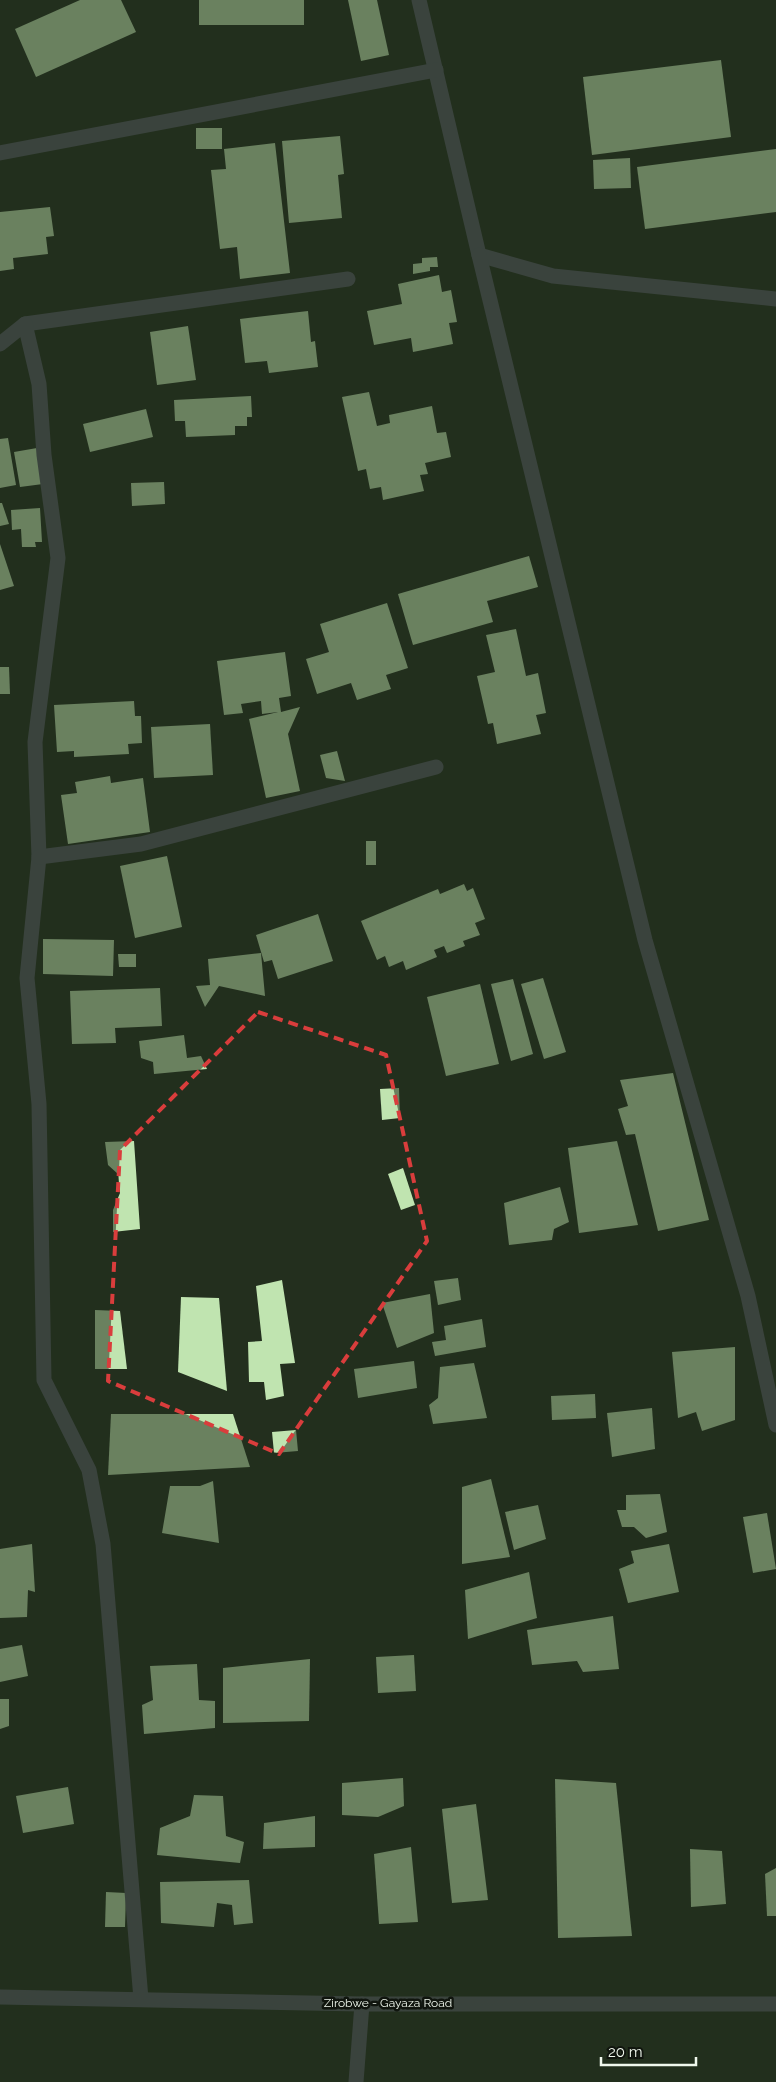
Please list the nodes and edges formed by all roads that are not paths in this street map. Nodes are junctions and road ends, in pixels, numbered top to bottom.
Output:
1 (420, 0) edge
2 (436, 70) junction
3 (0, 153) edge
4 (479, 256) junction
5 (348, 279) dead end
6 (776, 300) edge
7 (25, 324) junction
8 (0, 344) edge
9 (436, 767) dead end
10 (40, 857) junction
11 (776, 1425) edge
12 (0, 1997) edge
13 (141, 1999) junction
14 (362, 2004) junction
15 (776, 2004) edge
16 (356, 2082) edge

1 - 2 street
2 - 3 street
2 - 4 street
4 - 6 street
4 - 11 street
5 - 7 street
7 - 8 street
7 - 10 street
9 - 10 street
10 - 13 street
12 - 13 street, Zirobwe - Gayaza Road
13 - 14 street, Zirobwe - Gayaza Road
14 - 15 street, Zirobwe - Gayaza Road
14 - 16 street

